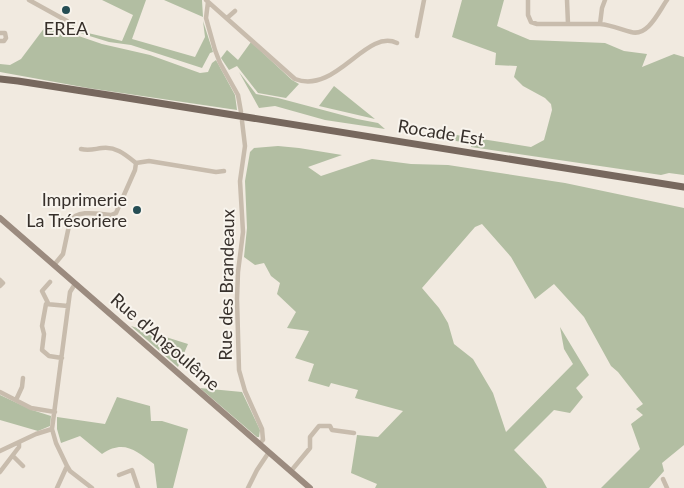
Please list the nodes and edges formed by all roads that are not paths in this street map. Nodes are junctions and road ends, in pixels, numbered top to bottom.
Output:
1 (29, 0) edge
2 (424, 0) edge
3 (528, 0) edge
4 (568, 0) edge
5 (605, 0) edge
6 (667, 0) edge
7 (207, 1) edge
8 (235, 11) dead end
9 (227, 18) junction
10 (67, 21) dead end
11 (568, 24) junction
12 (600, 24) junction
13 (0, 33) edge
14 (417, 36) dead end
15 (0, 41) edge
16 (398, 43) dead end
17 (0, 80) edge
18 (241, 112) dead end
19 (242, 120) dead end
20 (81, 149) dead end
21 (136, 163) junction
22 (224, 171) dead end
23 (684, 187) edge
24 (0, 218) edge
25 (54, 266) junction
26 (0, 280) edge
27 (50, 282) dead end
28 (74, 284) junction
29 (0, 286) edge
30 (48, 303) junction
31 (68, 306) junction
32 (62, 358) junction
33 (23, 378) dead end
34 (0, 392) edge
35 (16, 400) junction
36 (55, 412) junction
37 (52, 429) junction
38 (354, 433) dead end
39 (19, 443) junction
40 (260, 444) junction
41 (0, 451) edge
42 (269, 452) junction
43 (13, 456) junction
44 (24, 466) dead end
45 (67, 466) junction
46 (291, 471) junction
47 (0, 472) edge
48 (119, 474) dead end
49 (663, 480) dead end
50 (57, 488) edge
51 (92, 488) edge
52 (138, 488) edge
53 (248, 488) edge
54 (310, 488) edge
55 (667, 488) edge

1 - 10 street
2 - 14 street
3 - 11 street
4 - 11 street
5 - 12 street
6 - 12 street
7 - 9 street
7 - 18 street
8 - 9 street
9 - 16 street
11 - 12 street
13 - 15 street
17 - 23 main road, Rocade Est
19 - 40 street, Rue des Brandeaux
20 - 21 street
21 - 22 street
21 - 25 street
24 - 25 street, Rue d'Angoulême
25 - 28 street, Rue d'Angoulême
26 - 29 street
27 - 30 street
28 - 31 street
28 - 40 street, Rue d'Angoulême
30 - 31 street
30 - 32 street
31 - 32 street
32 - 36 street
33 - 35 street
34 - 35 street
35 - 36 street
36 - 37 street
37 - 39 street
37 - 45 street
38 - 46 street
39 - 41 street
39 - 43 street
40 - 42 street, Rue d'Angoulême
42 - 46 street, Rue d'Angoulême
42 - 53 street
43 - 44 street
43 - 47 street
45 - 50 street
45 - 51 street
46 - 54 street, Rue d'Angoulême
48 - 52 street
49 - 55 street

